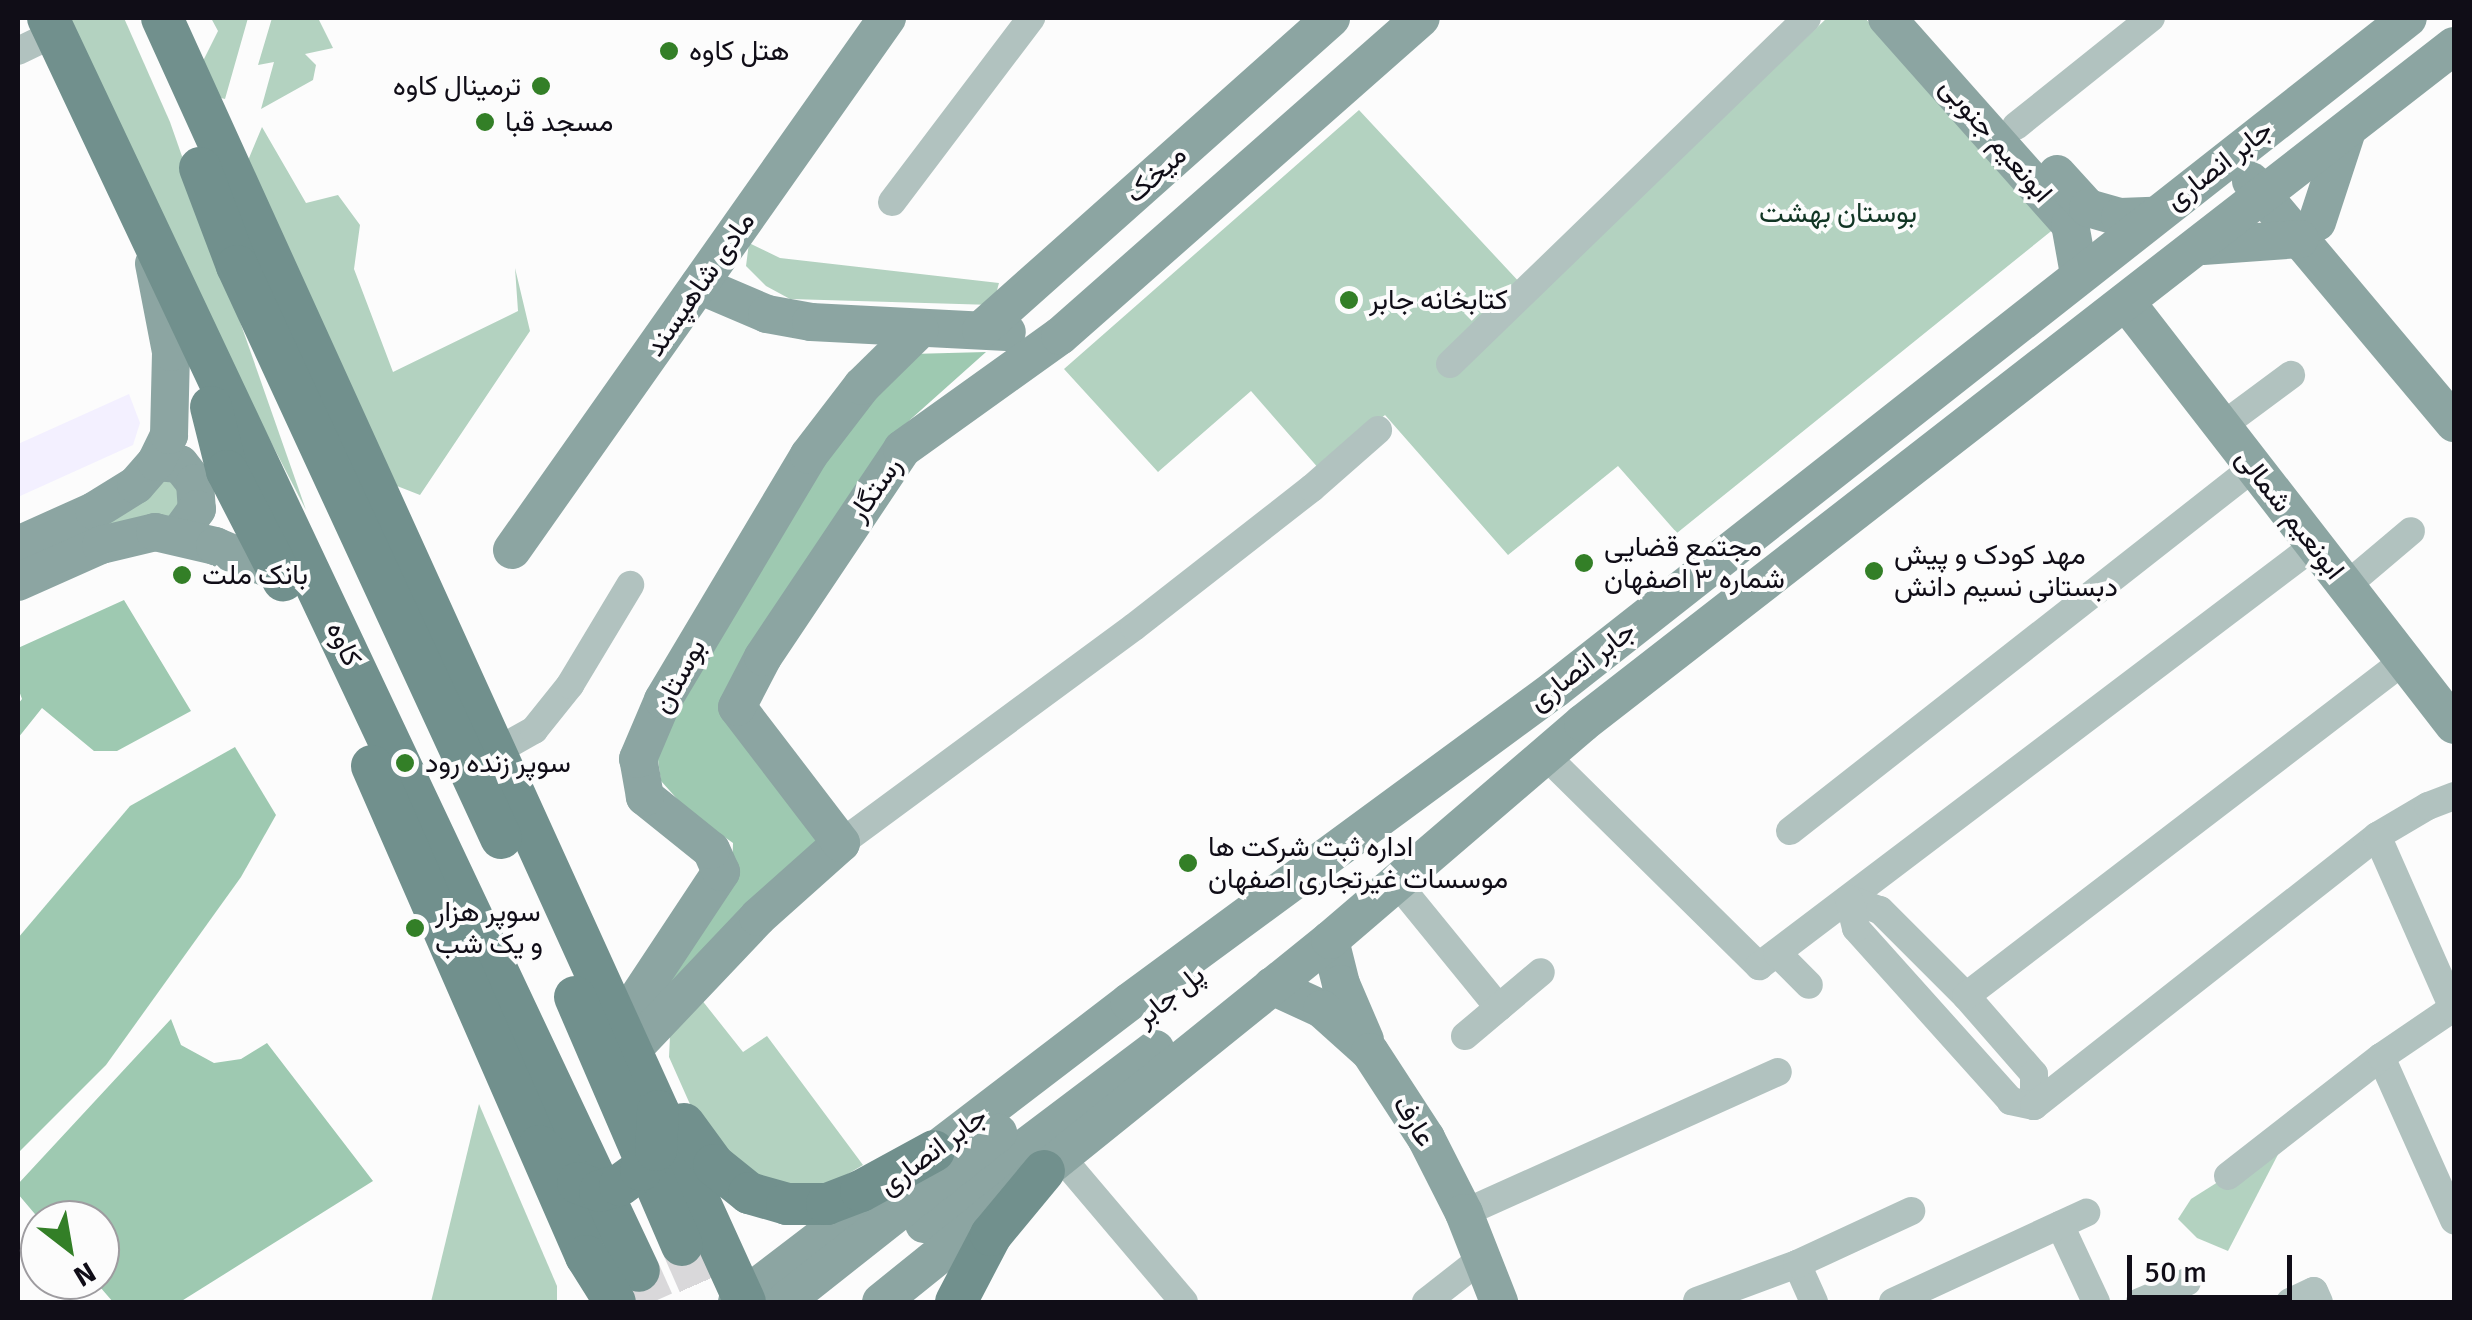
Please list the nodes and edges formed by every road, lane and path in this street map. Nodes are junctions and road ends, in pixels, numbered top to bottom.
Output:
1 (140, 18) edge
2 (162, 18) edge
3 (887, 18) edge
4 (1032, 18) edge
5 (1331, 18) edge
6 (1421, 18) edge
7 (1807, 18) edge
8 (1888, 18) edge
9 (1914, 18) edge
10 (2151, 18) edge
11 (2408, 18) edge
12 (40, 34) edge
13 (2454, 46) edge
14 (2016, 126) junction
15 (2346, 132) junction
16 (2240, 148) junction
17 (2274, 190) junction
18 (892, 202) dead end
19 (2153, 216) junction
20 (147, 227) junction
21 (2308, 230) junction
22 (2199, 247) junction
23 (2079, 274) junction
24 (699, 285) junction
25 (2126, 302) junction
26 (190, 318) junction
27 (920, 329) junction
28 (982, 330) junction
29 (1060, 336) junction
30 (1450, 364) dead end
31 (2291, 375) dead end
32 (2454, 386) edge
33 (2454, 423) edge
34 (2222, 426) junction
35 (1378, 430) dead end
36 (156, 462) junction
37 (2254, 467) junction
38 (2410, 531) dead end
39 (178, 535) junction
40 (2315, 545) junction
41 (18, 546) edge
42 (512, 550) dead end
43 (280, 573) junction
44 (18, 582) edge
45 (630, 585) dead end
46 (2346, 586) junction
47 (2404, 660) junction
48 (1555, 689) junction
49 (1582, 723) junction
50 (2454, 725) edge
51 (495, 752) junction
52 (1545, 755) junction
53 (2454, 796) edge
54 (1790, 831) dead end
55 (2377, 836) junction
56 (841, 843) junction
57 (1397, 883) junction
58 (1848, 898) junction
59 (1330, 940) junction
60 (1919, 949) junction
61 (1777, 954) junction
62 (1542, 972) dead end
63 (1896, 972) junction
64 (1809, 985) dead end
65 (1272, 986) junction
66 (1972, 1003) junction
67 (1499, 1008) junction
68 (1952, 1034) junction
69 (1465, 1036) dead end
70 (630, 1048) junction
71 (1370, 1052) junction
72 (2381, 1057) junction
73 (1778, 1072) dead end
74 (2034, 1106) junction
75 (658, 1111) junction
76 (540, 1146) junction
77 (934, 1151) junction
78 (1052, 1164) junction
79 (2444, 1168) edge
80 (2228, 1176) dead end
81 (1912, 1212) dead end
82 (1464, 1214) junction
83 (2454, 1220) edge
84 (682, 1245) tunnel mouth
85 (586, 1256) junction
86 (1481, 1259) junction
87 (1796, 1264) junction
88 (2187, 1282) dead end
89 (627, 1287) edge
90 (752, 1301) edge
91 (1697, 1301) edge
92 (590, 1302) edge
93 (823, 1302) edge
94 (881, 1302) edge
95 (956, 1302) edge
96 (1184, 1302) edge
97 (1426, 1302) edge
98 (1499, 1302) edge
99 (1814, 1302) edge
100 (1893, 1302) edge
101 (2096, 1302) edge
102 (2140, 1302) edge

1 - 84 main road
2 - 51 main road
3 - 24 main road, مادی شاهپسند
4 - 18 street
5 - 28 main road, میخک
6 - 29 main road, رستگار
7 - 30 street
8 - 23 main road, ابونعیم جنوبی
9 - 14 main road, ابونعیم جنوبی
10 - 14 street
11 - 16 main road, جابر انصاری
12 - 20 main road, کاوه
13 - 15 main road, جابر انصاری
14 - 19 main road, ابونعیم جنوبی
15 - 17 main road, جابر انصاری
15 - 21 main road
16 - 17 main road
16 - 19 main road, جابر انصاری
17 - 21 main road
17 - 22 main road, جابر انصاری
19 - 23 main road, جابر انصاری
20 - 26 main road, کاوه
20 - 36 main road
21 - 22 main road
21 - 32 main road
21 - 33 main road
22 - 25 main road, جابر انصاری
23 - 48 main road, جابر انصاری
24 - 27 main road
24 - 42 main road, مادی شاهپسند
25 - 34 main road, ابونعیم شمالی
25 - 49 main road, جابر انصاری
26 - 43 main road
26 - 89 main road, کاوه
27 - 28 main road
27 - 70 main road, بوستان
28 - 29 main road
29 - 56 main road, رستگار
31 - 34 street
34 - 37 main road, ابونعیم شمالی
35 - 56 street
36 - 39 main road
36 - 41 main road
37 - 40 main road, ابونعیم شمالی
37 - 54 street
38 - 46 street
39 - 43 main road
39 - 44 main road
40 - 46 main road, ابونعیم شمالی
40 - 58 street
43 - 76 main road
45 - 51 street
46 - 47 main road, ابونعیم شمالی
47 - 50 main road, ابونعیم شمالی
47 - 66 street
48 - 77 main road, جابر انصاری
48 - 90 main road, پل جابر
49 - 52 main road, جابر انصاری
49 - 93 main road, پل جابر
51 - 70 main road
52 - 57 main road, جابر انصاری
52 - 61 street
53 - 55 street
55 - 72 street
55 - 74 street
56 - 70 main road
57 - 59 main road, جابر انصاری
57 - 67 street
58 - 60 street
58 - 61 street
58 - 63 street
59 - 65 main road, جابر انصاری
59 - 71 main road
60 - 63 street
60 - 66 street
61 - 64 street
62 - 67 street
63 - 68 street
65 - 71 main road, عارف
65 - 78 main road, جابر انصاری
66 - 68 street
66 - 74 street
67 - 69 street
68 - 74 street
70 - 75 main road
70 - 77 main road
71 - 82 main road, عارف
72 - 79 street
72 - 80 street
73 - 82 street
75 - 76 main road, bridge
75 - 90 main road
76 - 85 main road
77 - 90 main road, جابر انصاری
78 - 94 main road, جابر انصاری
78 - 95 main road
78 - 96 street
79 - 83 street
81 - 87 street
82 - 86 main road, عارف
85 - 89 main road
85 - 92 main road
86 - 97 street
86 - 98 main road, عارف
87 - 91 street
87 - 99 street
88 - 102 street
100 - 101 street

